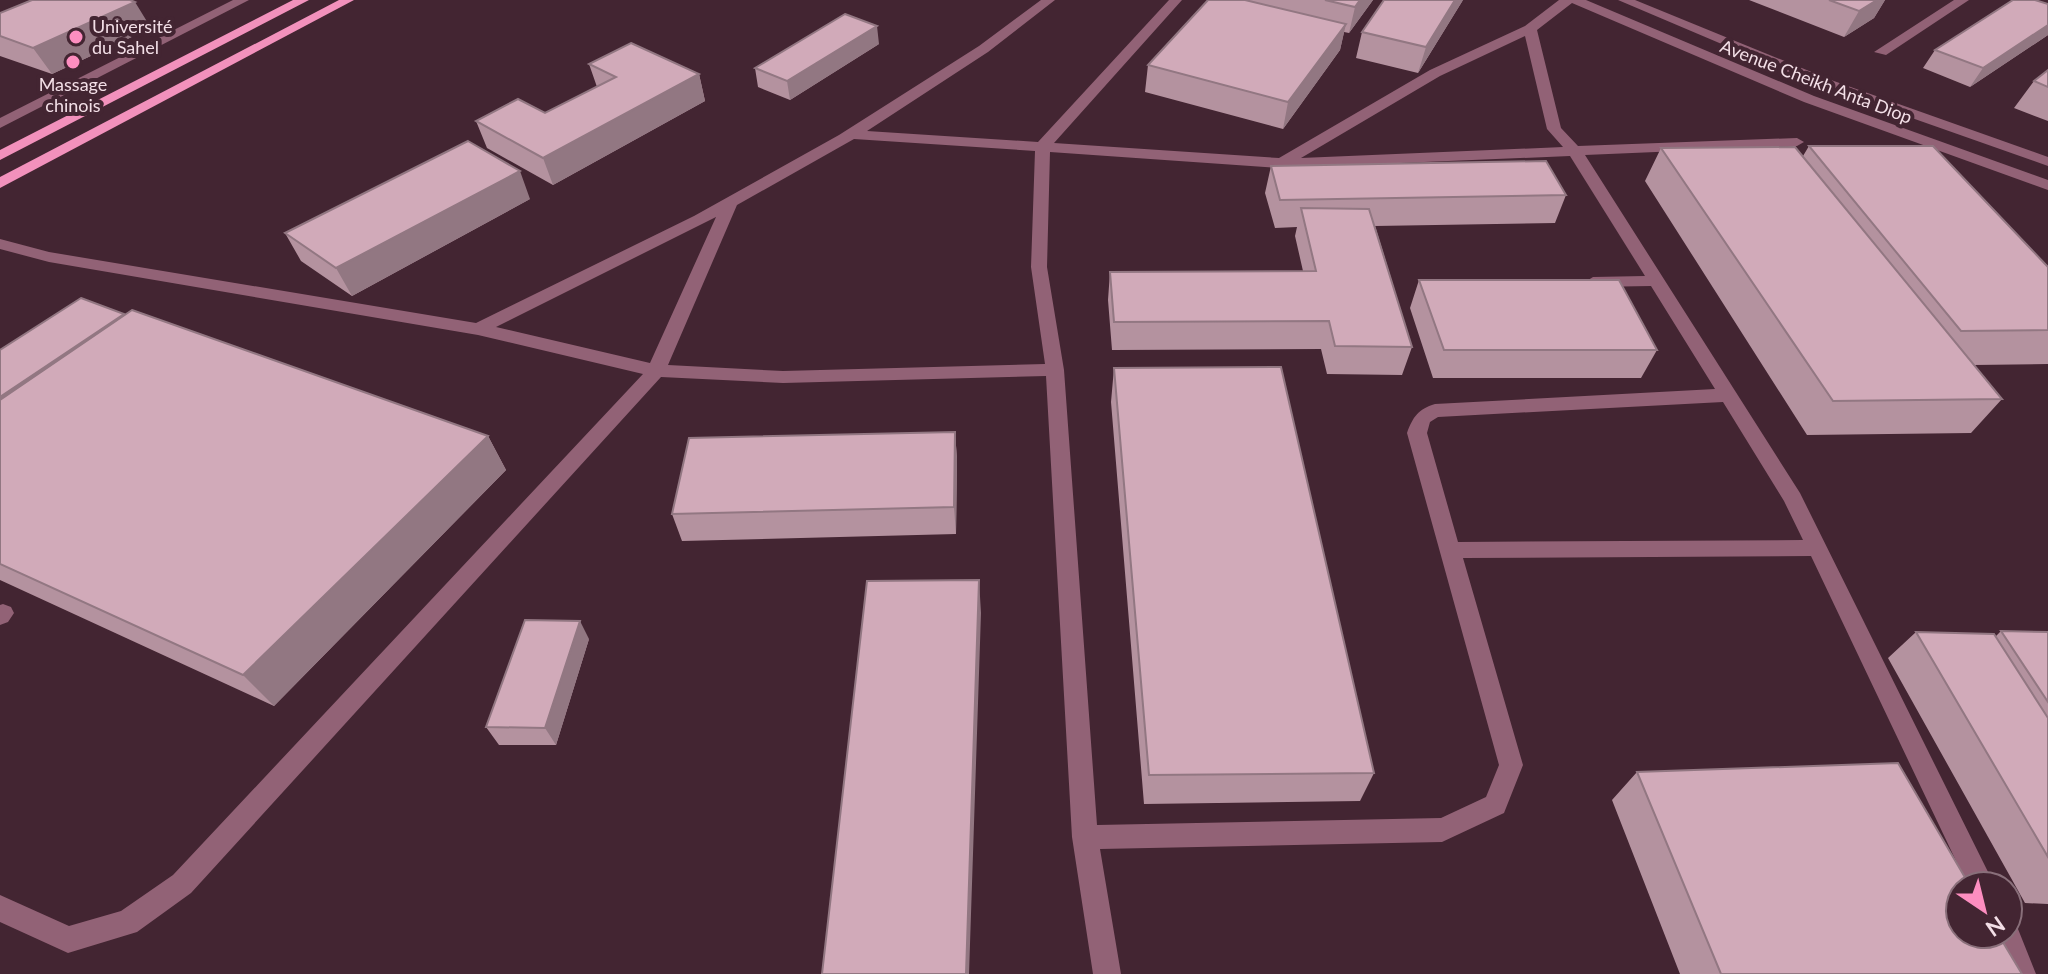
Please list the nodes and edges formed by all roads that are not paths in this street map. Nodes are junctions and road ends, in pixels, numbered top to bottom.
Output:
1 (243, 0) edge
2 (303, 0) edge
3 (348, 0) edge
4 (1049, 0) edge
5 (1176, 0) edge
6 (1567, 0) edge
7 (1576, 0) edge
8 (1624, 0) edge
9 (1963, 0) edge
10 (1530, 29) junction
11 (1881, 52) dead end
12 (0, 124) edge
13 (850, 134) junction
14 (1797, 142) dead end
15 (1043, 146) junction
16 (1576, 153) junction
17 (0, 156) edge
18 (2048, 162) edge
19 (1281, 163) junction
20 (0, 183) edge
21 (2048, 185) edge
22 (731, 201) junction
23 (0, 244) edge
24 (1656, 281) junction
25 (1576, 282) edge
26 (478, 329) junction
27 (1055, 370) junction
28 (656, 371) junction
29 (1727, 395) junction
30 (1816, 548) junction
31 (1448, 550) junction
32 (1085, 837) junction
33 (1974, 870) edge
34 (0, 908) edge
35 (2014, 950) edge
36 (2024, 971) edge
37 (1107, 974) edge

1 - 12 street
2 - 17 main road
3 - 20 main road
4 - 13 street
5 - 15 street
6 - 10 street
7 - 21 street, Avenue Cheikh Anta Diop
8 - 18 street, Avenue Cheikh Anta Diop
9 - 11 street
10 - 16 street
10 - 19 street
13 - 15 street
13 - 22 street
14 - 16 street
15 - 19 street
15 - 27 street
16 - 19 street
16 - 24 street
22 - 26 street
22 - 28 street
23 - 26 street
24 - 25 street
24 - 29 street
26 - 28 street
27 - 28 street
27 - 32 street
28 - 34 street
29 - 30 street
29 - 31 street
30 - 31 street
30 - 33 street
31 - 32 street
32 - 37 street
35 - 36 street

